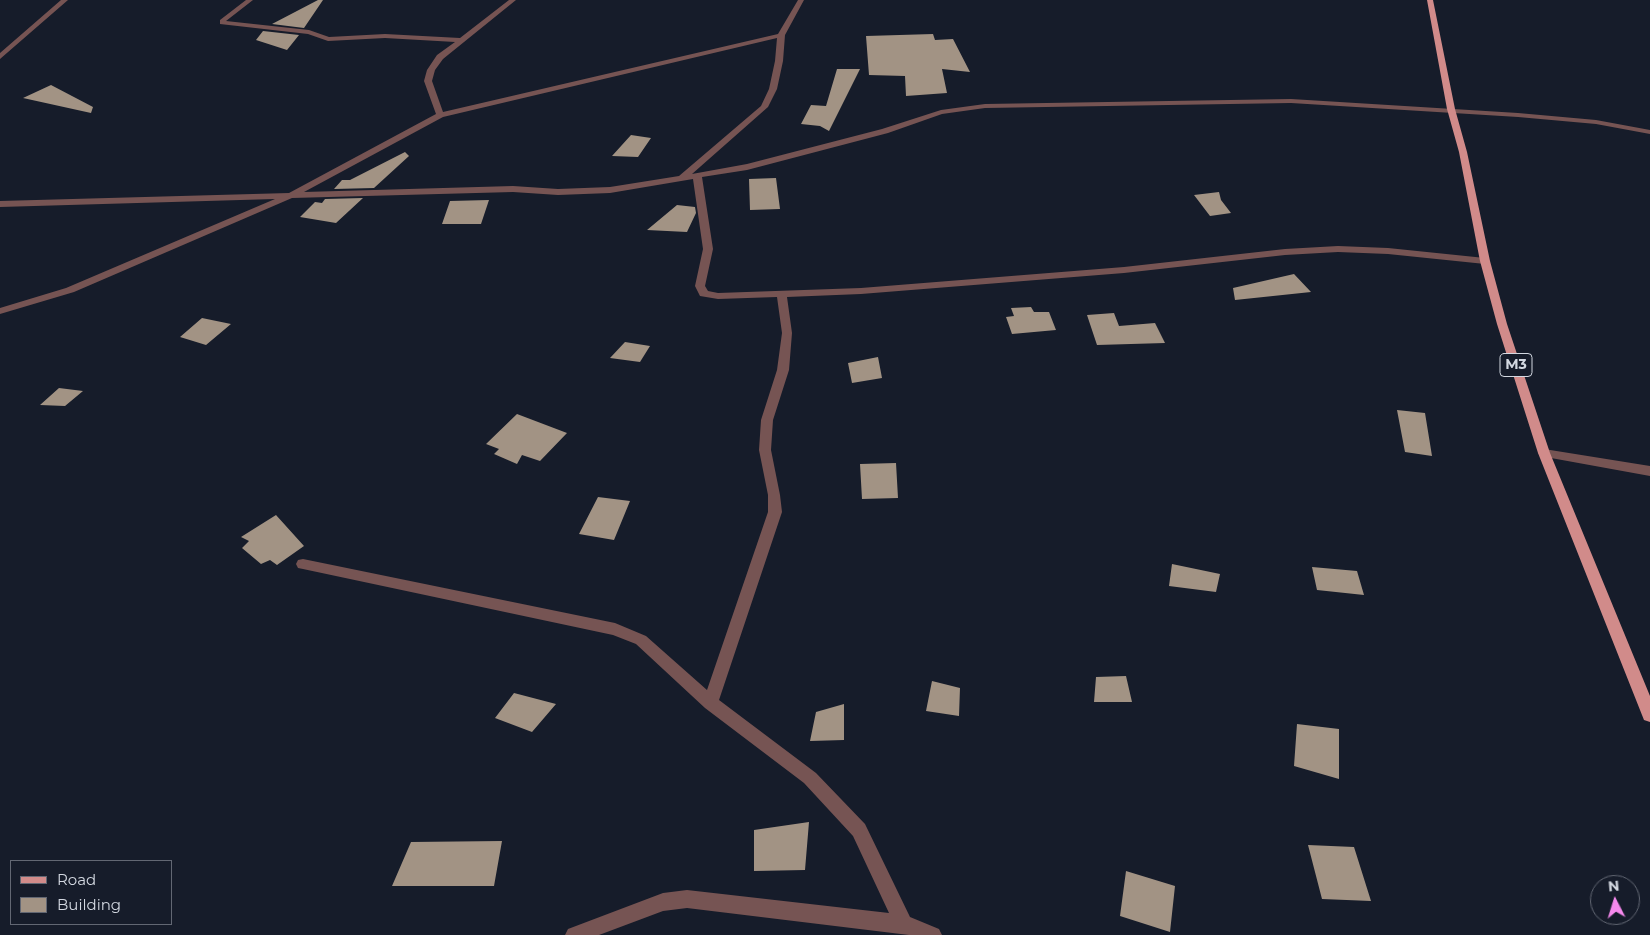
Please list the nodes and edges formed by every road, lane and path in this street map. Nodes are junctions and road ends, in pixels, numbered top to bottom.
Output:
1 (65, 0) edge
2 (250, 0) edge
3 (513, 0) edge
4 (801, 0) edge
5 (1430, 0) edge
6 (781, 34) junction
7 (461, 40) junction
8 (0, 57) edge
9 (1451, 109) junction
10 (440, 116) junction
11 (1650, 132) edge
12 (698, 176) junction
13 (682, 178) junction
14 (294, 194) junction
15 (0, 204) edge
16 (1485, 261) junction
17 (782, 295) junction
18 (0, 311) edge
19 (1544, 453) junction
20 (1650, 471) edge
21 (303, 564) dead end
22 (710, 703) junction
23 (1650, 716) edge
24 (904, 924) junction
25 (574, 935) edge
26 (933, 935) edge

1 - 8 street
2 - 7 street
3 - 7 street
4 - 6 street
5 - 9 main road, M3
6 - 10 street
6 - 13 street
7 - 10 street
9 - 11 street
9 - 12 street
9 - 16 main road, M3
10 - 14 street
12 - 13 street
12 - 17 street
13 - 14 street
14 - 15 street
14 - 18 street
16 - 17 street
16 - 19 main road, M3
17 - 22 street
19 - 20 street
19 - 23 main road, M3
21 - 22 street
22 - 24 street
24 - 25 street
24 - 26 street

